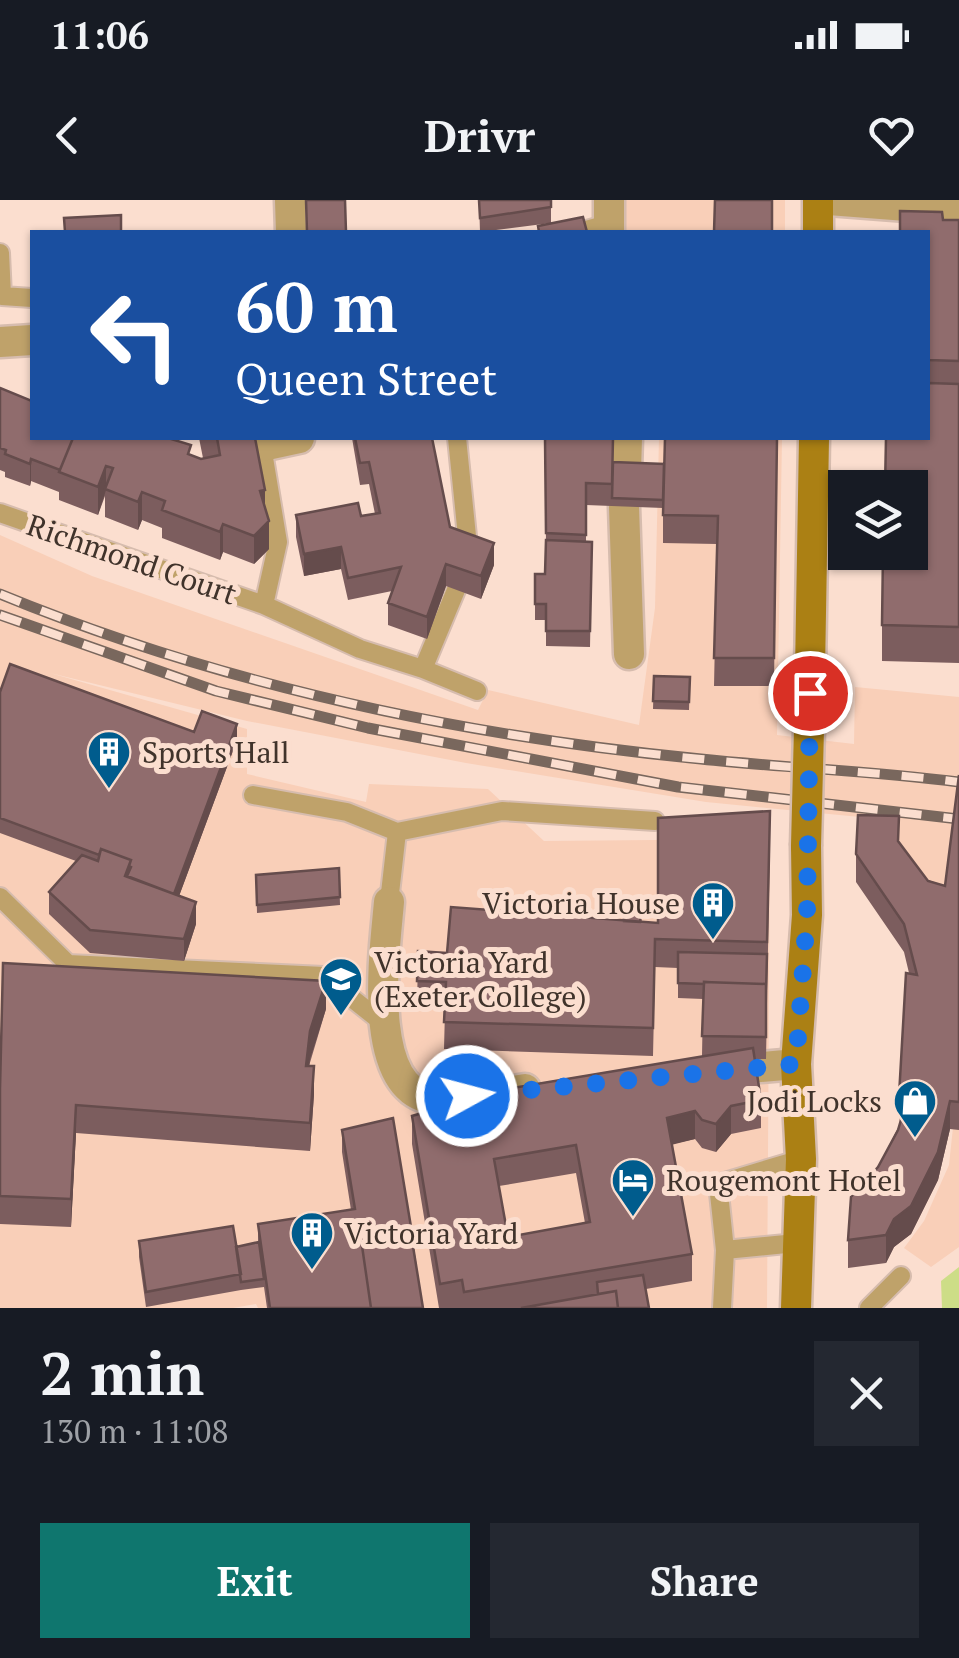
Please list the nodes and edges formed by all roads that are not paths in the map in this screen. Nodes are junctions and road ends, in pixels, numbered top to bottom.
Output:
1 (290, 200) edge
2 (818, 200) edge
3 (828, 200) edge
4 (959, 210) edge
5 (609, 219) edge
6 (291, 230) edge
7 (583, 230) edge
8 (818, 230) edge
9 (0, 253) edge
10 (1, 297) edge
11 (30, 298) edge
12 (30, 340) edge
13 (0, 342) edge
14 (289, 440) edge
15 (456, 440) edge
16 (627, 440) edge
17 (814, 440) edge
18 (262, 446) joint
19 (626, 470) edge
20 (624, 506) edge
21 (0, 513) edge
22 (469, 556) edge
23 (456, 590) edge
24 (264, 605) junction
25 (629, 654) dead end
26 (423, 668) junction
27 (477, 691) dead end
28 (253, 794) dead end
29 (656, 822) edge
30 (397, 832) junction
31 (0, 896) edge
32 (389, 902) joint
33 (383, 1023) junction
34 (796, 1064) junction
35 (680, 1074) edge
36 (564, 1084) edge
37 (801, 1159) junction
38 (796, 1243) junction
39 (725, 1250) junction
40 (901, 1276) dead end
41 (722, 1308) edge
42 (796, 1308) edge
43 (869, 1308) edge

1 - 6 street
2 - 8 street
3 - 4 street
5 - 7 lane
9 - 10 lane
10 - 11 lane
12 - 13 street
14 - 18 street, Richmond Court
15 - 22 lane
16 - 19 street
17 - 34 street, bridge
18 - 24 lane, Richmond Court
20 - 25 street
21 - 24 lane, Richmond Court
23 - 26 lane
24 - 26 lane, Richmond Court
26 - 27 lane, Richmond Court
28 - 30 lane
29 - 30 lane
30 - 32 lane
31 - 33 lane
32 - 33 street
33 - 36 street
34 - 35 street
34 - 37 street
37 - 38 street
37 - 39 lane
38 - 39 lane
38 - 42 street
39 - 41 lane
40 - 43 lane

